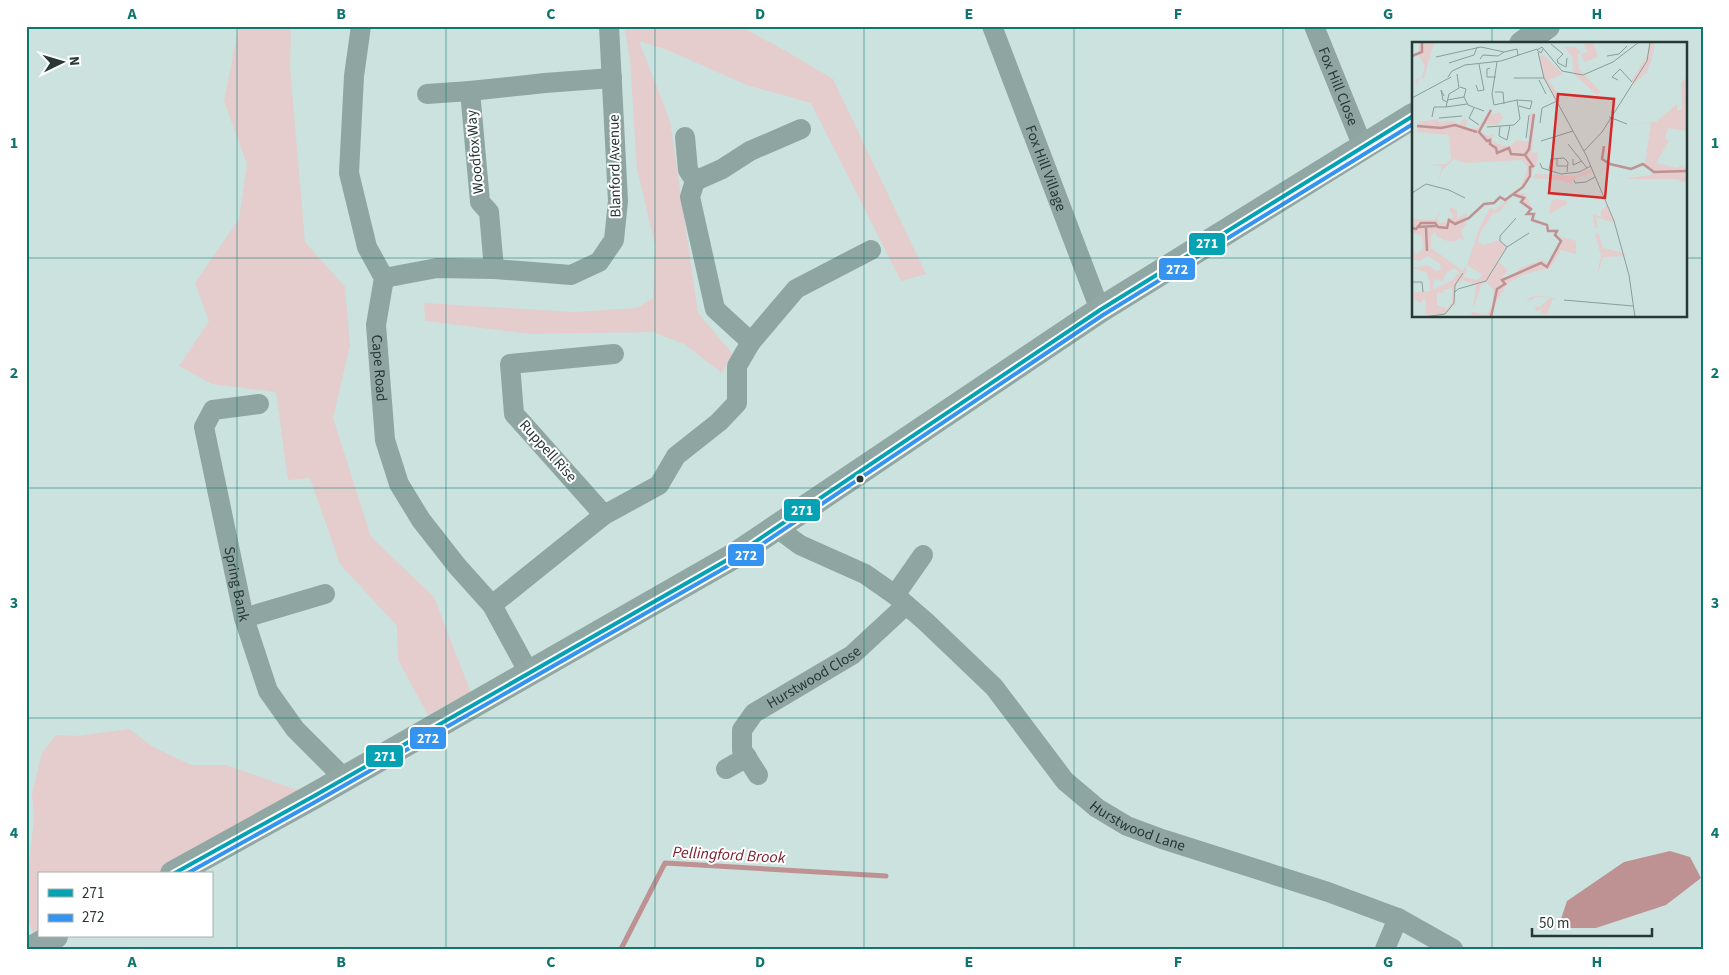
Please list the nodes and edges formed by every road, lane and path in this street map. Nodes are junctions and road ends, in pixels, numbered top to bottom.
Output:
1 (360, 26) edge
2 (610, 26) edge
3 (992, 26) edge
4 (1314, 26) edge
5 (1546, 26) edge
6 (1525, 42) edge
7 (612, 78) junction
8 (470, 91) junction
9 (427, 94) dead end
10 (1412, 117) edge
11 (801, 129) dead end
12 (685, 137) dead end
13 (1363, 147) junction
14 (694, 180) junction
15 (871, 250) dead end
16 (494, 269) junction
17 (384, 278) junction
18 (1100, 310) junction
19 (751, 342) junction
20 (614, 354) dead end
21 (259, 404) dead end
22 (604, 515) junction
23 (777, 528) junction
24 (923, 555) dead end
25 (326, 594) dead end
26 (901, 600) junction
27 (492, 605) junction
28 (244, 618) junction
29 (529, 673) junction
30 (747, 757) junction
31 (726, 769) dead end
32 (758, 775) dead end
33 (344, 778) junction
34 (177, 872) edge
35 (1398, 918) junction
36 (51, 938) edge
37 (31, 949) edge
38 (1385, 949) edge
39 (1453, 949) edge

1 - 17 street
2 - 7 street, Blanford Avenue
3 - 18 street, Fox Hill Village
4 - 13 street, Fox Hill Close
5 - 6 main road
7 - 8 street, Woodfox Way
7 - 16 street, Blanford Avenue
8 - 9 street, Woodfox Way
8 - 16 street, Woodfox Way
10 - 13 main road
11 - 14 street
12 - 14 street
13 - 18 main road
14 - 19 street
15 - 19 street
16 - 17 street, Blanford Avenue
17 - 27 street, Cape Road
18 - 23 main road
19 - 22 street
20 - 22 street, Ruppell Rise
21 - 28 street, Spring Bank
22 - 27 street
23 - 26 street, Hurstwood Lane
23 - 29 main road
24 - 26 street
25 - 28 street
26 - 30 street, Hurstwood Close
26 - 35 street, Hurstwood Lane
27 - 29 street, Cape Road
28 - 33 street, Spring Bank
29 - 33 main road
30 - 31 street
30 - 32 street, Hurstwood Close
33 - 34 main road
35 - 38 street
35 - 39 street, Hurstwood Lane
36 - 37 main road

